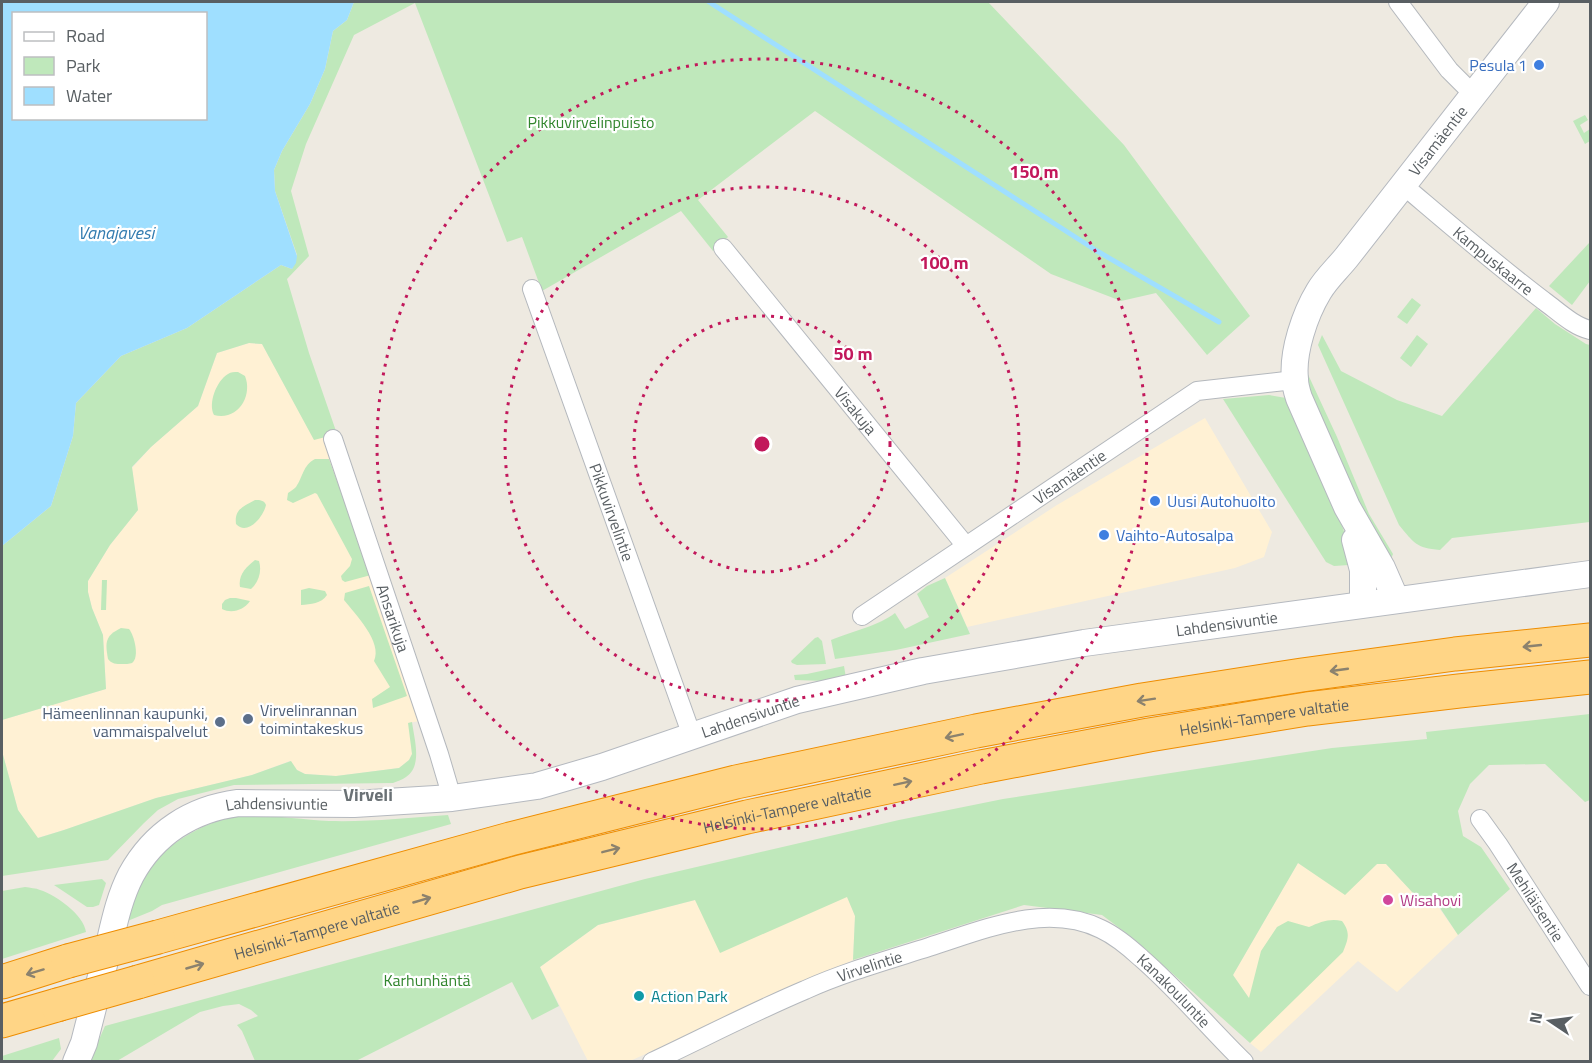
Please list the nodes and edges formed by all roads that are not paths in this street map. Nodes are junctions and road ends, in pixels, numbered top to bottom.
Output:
1 (1398, 2) edge
2 (1546, 2) edge
3 (1473, 94) junction
4 (1403, 185) junction
5 (723, 248) dead end
6 (532, 289) dead end
7 (1590, 330) edge
8 (1294, 380) junction
9 (333, 439) dead end
10 (1347, 507) junction
11 (966, 546) junction
12 (1590, 574) edge
13 (1396, 600) junction
14 (1363, 604) junction
15 (862, 616) dead end
16 (1590, 640) edge
17 (1590, 677) edge
18 (692, 736) junction
19 (452, 798) junction
20 (1480, 819) dead end
21 (1099, 928) joint
22 (2, 982) edge
23 (1590, 986) edge
24 (2, 1021) edge
25 (76, 1062) edge
26 (652, 1062) edge
27 (1244, 1062) edge

1 - 3 street
2 - 3 main road, Visamäentie
3 - 4 main road, Visamäentie
4 - 7 street, Kampuskaarre
4 - 8 main road, Visamäentie
5 - 11 street, Visakuja
6 - 18 street, Pikkuvirvelintie
8 - 10 main road, Visamäentie
8 - 11 street, Visamäentie
9 - 19 street, Ansarikuja
10 - 13 main road, Visamäentie
10 - 14 main road, Visamäentie
11 - 15 street, Visamäentie
12 - 13 main road, Lahdensivuntie
13 - 14 main road, Lahdensivuntie
14 - 18 main road, Lahdensivuntie
16 -> 22 highway, bridge
24 -> 17 highway, Helsinki-Tampere valtatie, bridge
18 - 19 main road, Lahdensivuntie
19 - 25 main road, Lahdensivuntie
20 - 23 street, Mehiläisentie
21 - 26 street, Virvelintie
21 - 27 street, Kanakouluntie

